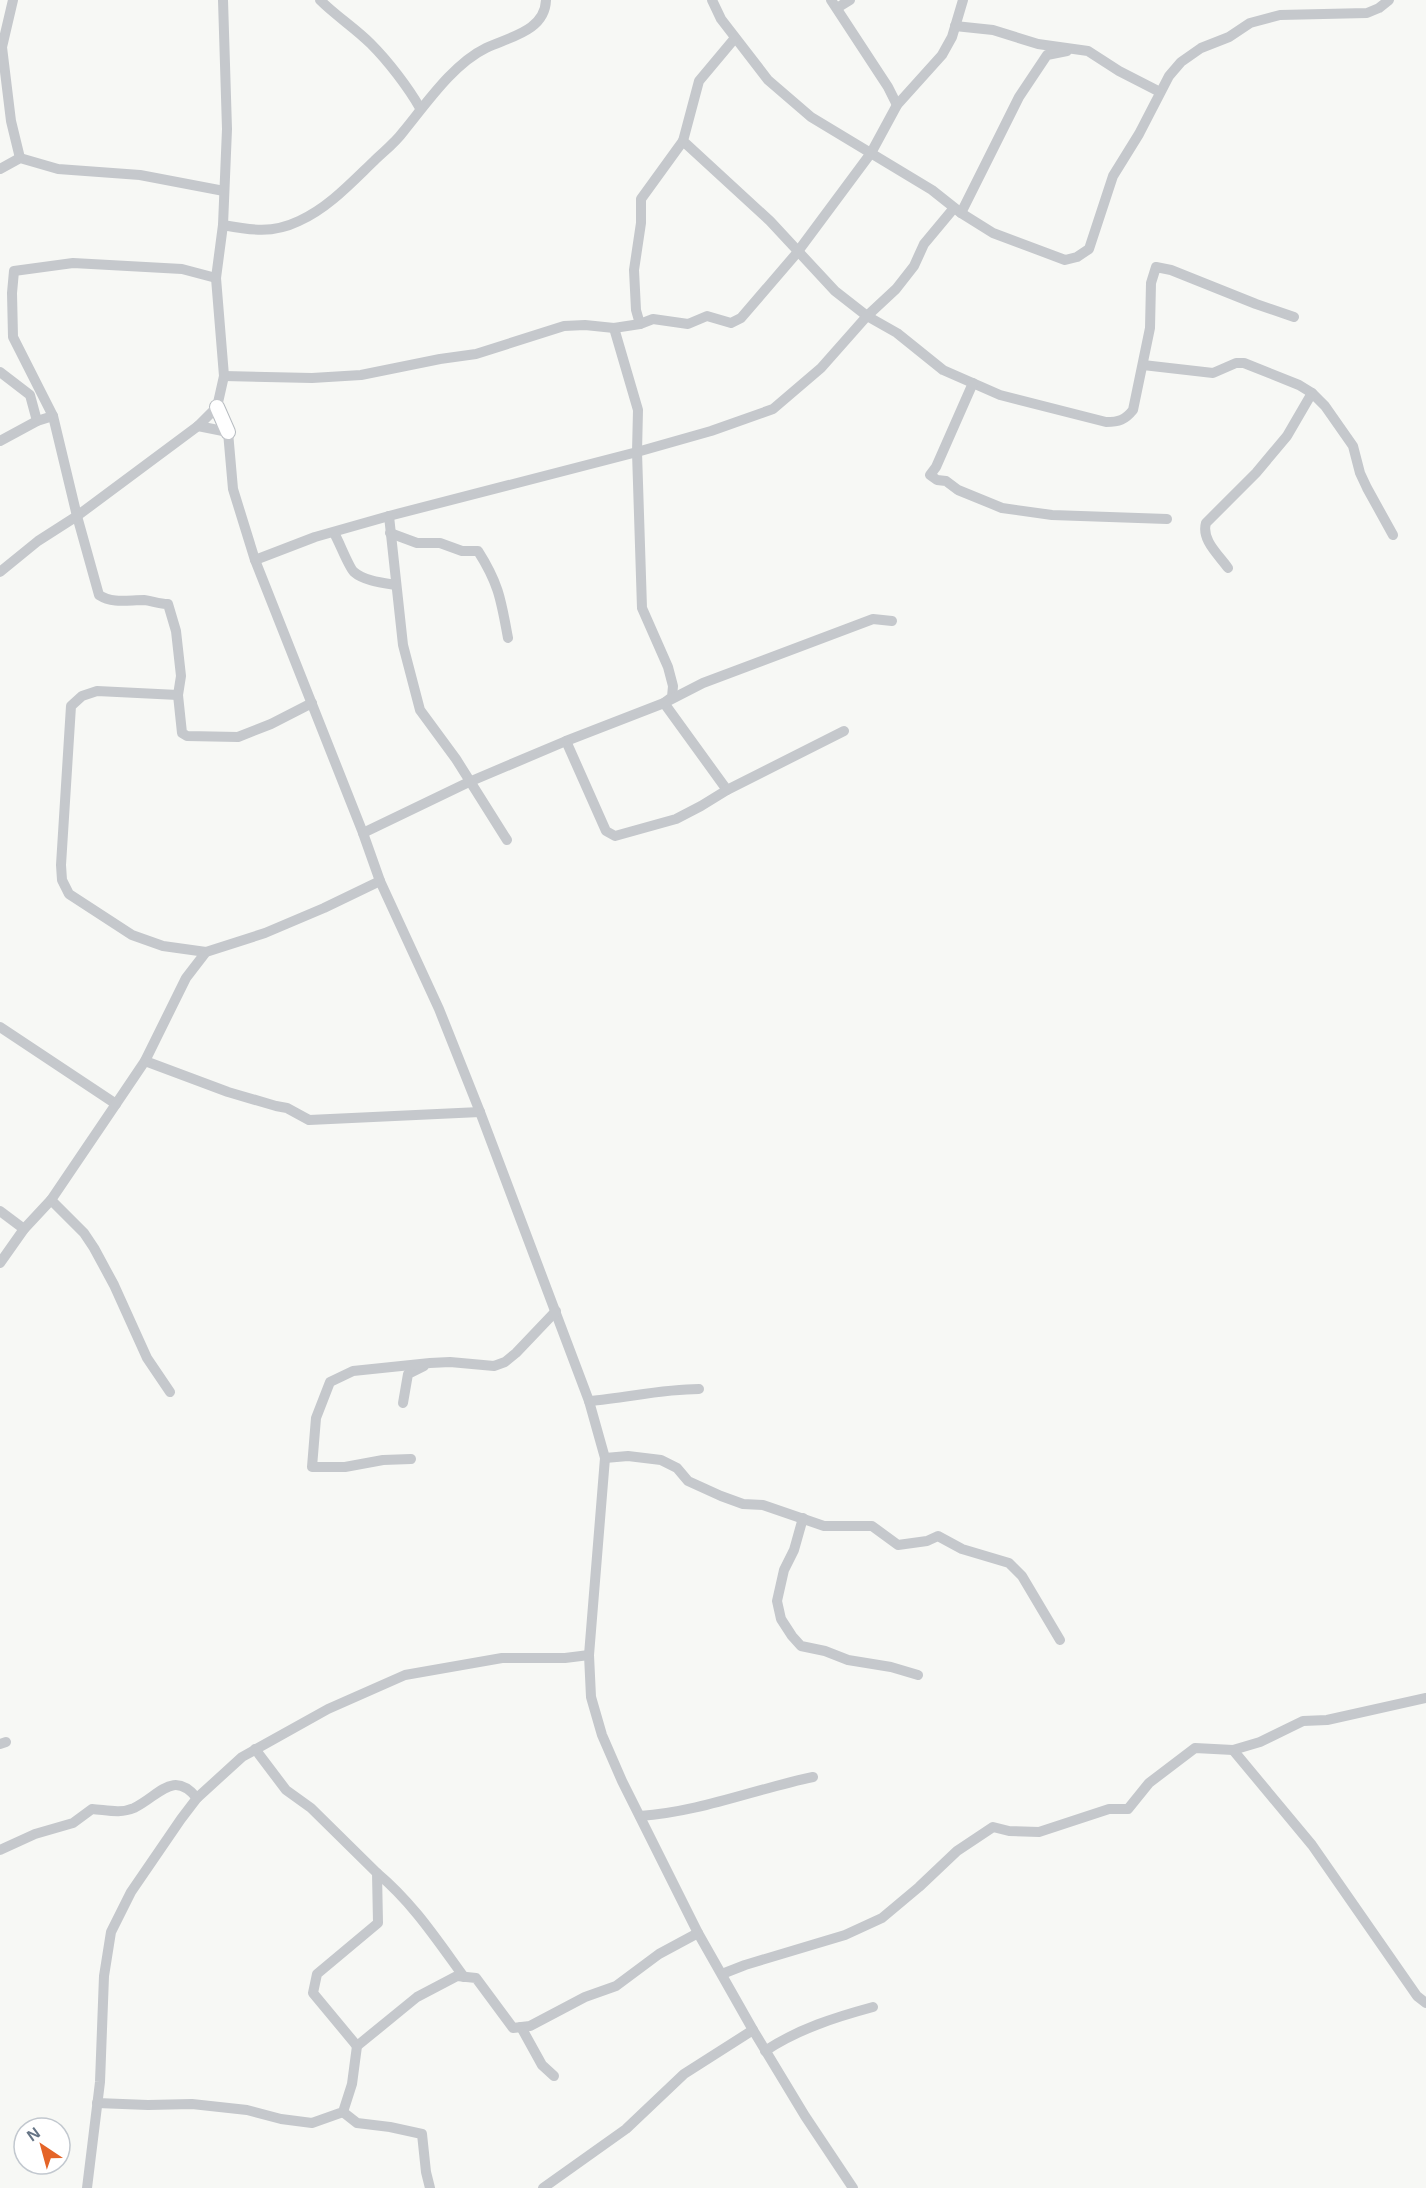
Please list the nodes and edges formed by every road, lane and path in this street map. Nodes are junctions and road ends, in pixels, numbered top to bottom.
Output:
1 (13, 0) edge
2 (223, 0) edge
3 (320, 0) edge
4 (546, 0) edge
5 (712, 0) edge
6 (850, 0) edge
7 (963, 0) edge
8 (1389, 0) edge
9 (834, 4) edge
10 (955, 26) junction
11 (735, 38) junction
12 (1073, 50) junction
13 (1160, 92) junction
14 (897, 105) junction
15 (420, 108) junction
16 (683, 141) junction
17 (871, 153) junction
18 (20, 158) junction
19 (0, 169) edge
20 (224, 191) junction
21 (958, 210) junction
22 (223, 225) junction
23 (799, 250) junction
24 (216, 278) junction
25 (867, 315) junction
26 (1294, 317) dead end
27 (640, 324) junction
28 (614, 328) junction
29 (1143, 365) junction
30 (0, 372) edge
31 (224, 376) junction
32 (973, 383) junction
33 (1312, 393) junction
34 (217, 407) junction
35 (53, 416) junction
36 (37, 422) junction
37 (198, 426) junction
38 (228, 432) junction
39 (0, 441) edge
40 (637, 452) junction
41 (77, 516) junction
42 (388, 516) junction
43 (1167, 519) dead end
44 (334, 533) junction
45 (390, 533) junction
46 (1393, 535) dead end
47 (255, 560) junction
48 (1228, 568) dead end
49 (0, 572) edge
50 (381, 582) junction
51 (396, 585) junction
52 (398, 602) junction
53 (892, 621) dead end
54 (507, 638) dead end
55 (178, 695) junction
56 (312, 703) junction
57 (664, 703) junction
58 (844, 731) dead end
59 (566, 741) junction
60 (469, 782) junction
61 (727, 790) junction
62 (363, 833) junction
63 (507, 840) dead end
64 (380, 881) junction
65 (206, 952) junction
66 (0, 1027) edge
67 (145, 1061) junction
68 (117, 1104) junction
69 (480, 1112) junction
70 (51, 1200) junction
71 (0, 1211) edge
72 (24, 1229) junction
73 (0, 1263) edge
74 (556, 1311) junction
75 (430, 1363) junction
76 (699, 1389) dead end
77 (170, 1392) dead end
78 (589, 1401) junction
79 (403, 1403) dead end
80 (605, 1458) junction
81 (411, 1459) dead end
82 (803, 1518) junction
83 (1060, 1640) dead end
84 (589, 1655) junction
85 (918, 1675) dead end
86 (1426, 1698) edge
87 (255, 1749) junction
88 (1233, 1750) junction
89 (813, 1777) dead end
90 (197, 1798) junction
91 (640, 1816) junction
92 (0, 1850) edge
93 (377, 1873) junction
94 (698, 1933) junction
95 (722, 1974) junction
96 (464, 1977) junction
97 (1426, 2003) edge
98 (873, 2007) dead end
99 (521, 2027) junction
100 (753, 2030) junction
101 (357, 2046) junction
102 (765, 2051) junction
103 (554, 2076) dead end
104 (97, 2103) junction
105 (343, 2112) junction
106 (87, 2188) edge
107 (430, 2188) edge
108 (543, 2188) edge
109 (853, 2188) edge

1 - 18 street
2 - 20 street
3 - 15 street
4 - 15 street
5 - 11 street
6 - 9 street
7 - 10 street
8 - 13 street
9 - 14 street
10 - 12 street
10 - 14 street
11 - 16 street
11 - 17 street
12 - 13 street
12 - 21 street
13 - 21 street
14 - 17 street
15 - 22 street
16 - 23 street
16 - 27 street
17 - 21 street
17 - 23 street
18 - 19 street
18 - 20 street
20 - 22 street
21 - 25 street
22 - 24 street
23 - 25 street
23 - 27 street
24 - 31 street
24 - 35 street
25 - 32 street
25 - 40 street
26 - 29 street
27 - 28 street
28 - 31 street
28 - 40 street
29 - 32 street
29 - 33 street
30 - 36 street
31 - 34 street
32 - 43 street
33 - 46 street
33 - 48 street
34 - 37 street
34 - 38 street
35 - 36 street
35 - 41 street
36 - 39 street
37 - 38 street
37 - 41 street
38 - 47 street
40 - 42 street
40 - 57 street
41 - 49 street
41 - 55 street
42 - 44 street
42 - 45 street
44 - 47 street
44 - 50 street
45 - 51 street
45 - 54 street
47 - 56 street
50 - 51 street
50 - 52 street
51 - 52 street
52 - 60 street
53 - 57 street
55 - 56 street
55 - 65 street
56 - 62 street
57 - 59 street
57 - 61 street
58 - 61 street
59 - 60 street
59 - 61 street
60 - 62 street
60 - 63 street
62 - 64 street
64 - 65 street
64 - 69 street
65 - 67 street
66 - 68 street
67 - 68 street
67 - 69 street
68 - 70 street
69 - 74 street
70 - 72 street
70 - 77 street
71 - 72 street
72 - 73 street
74 - 75 street
74 - 78 street
75 - 79 street
75 - 81 street
76 - 78 street
78 - 80 street
80 - 82 street
80 - 84 street
82 - 83 street
82 - 85 street
84 - 87 street
84 - 91 street
86 - 88 street
87 - 90 street
87 - 93 street
88 - 95 street
88 - 97 street
89 - 91 street
90 - 92 street
90 - 104 street
91 - 94 street
93 - 96 street
93 - 101 street
94 - 95 street
94 - 99 street
95 - 100 street
96 - 99 street
96 - 101 street
98 - 102 street
99 - 103 street
100 - 102 street
100 - 108 street
101 - 105 street
102 - 109 street
104 - 105 street
104 - 106 street
105 - 107 street

